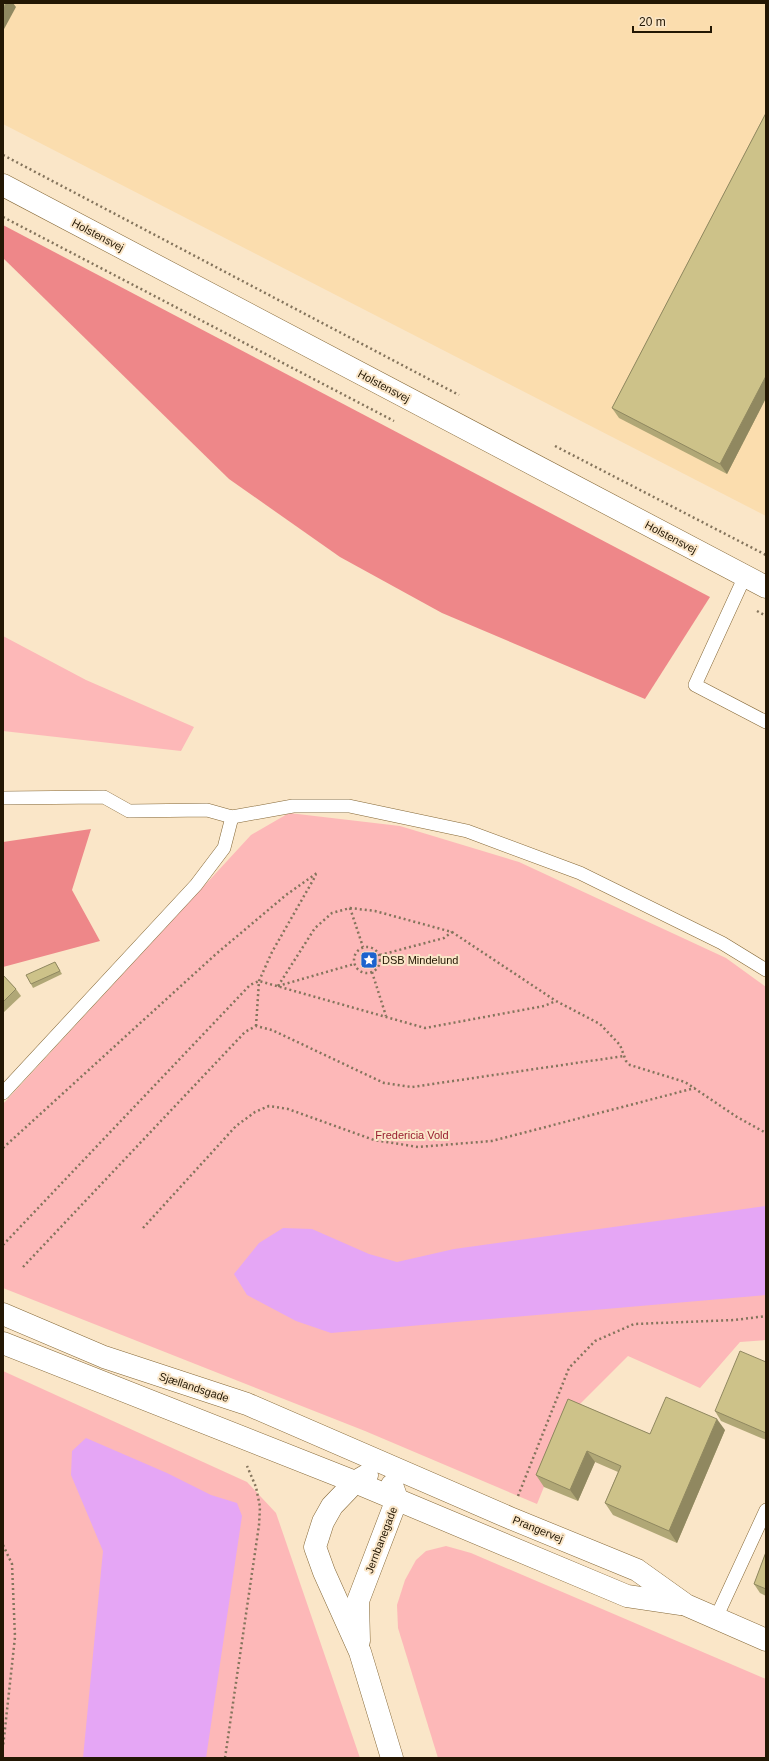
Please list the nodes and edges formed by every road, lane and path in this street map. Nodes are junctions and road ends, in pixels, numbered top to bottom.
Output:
1 (3, 154) edge
2 (3, 186) edge
3 (3, 217) edge
4 (461, 396) dead end
5 (398, 423) dead end
6 (553, 445) dead end
7 (766, 555) edge
8 (745, 576) junction
9 (766, 587) edge
10 (734, 599) junction
11 (766, 616) edge
12 (766, 722) edge
13 (3, 798) edge
14 (232, 817) junction
15 (350, 908) junction
16 (452, 932) junction
17 (363, 947) junction
18 (380, 955) junction
19 (354, 964) junction
20 (766, 970) edge
21 (372, 972) junction
22 (259, 981) junction
23 (278, 986) junction
24 (556, 1001) junction
25 (386, 1017) junction
26 (256, 1026) junction
27 (624, 1056) junction
28 (695, 1088) junction
29 (3, 1093) edge
30 (766, 1133) edge
31 (3, 1148) edge
32 (143, 1228) dead end
33 (3, 1245) edge
34 (23, 1267) dead end
35 (3, 1314) edge
36 (766, 1316) edge
37 (3, 1343) edge
38 (385, 1463) junction
39 (246, 1464) dead end
40 (355, 1482) junction
41 (397, 1499) junction
42 (766, 1510) edge
43 (510, 1518) junction
44 (3, 1545) edge
45 (686, 1605) junction
46 (716, 1618) junction
47 (766, 1640) edge
48 (360, 1652) junction
49 (3, 1747) edge
50 (225, 1758) edge
51 (392, 1758) edge

1 - 4 path
2 - 8 street, Holstensvej
3 - 5 path
6 - 7 path
8 - 9 street, Holstensvej
8 - 10 lane
10 - 11 path
10 - 12 lane
13 - 14 lane
14 - 20 lane
14 - 29 lane
15 - 16 path
15 - 17 path
15 - 23 path
16 - 18 path
16 - 24 path
17 - 18 path
17 - 19 path
18 - 21 path
19 - 21 path
19 - 23 path
21 - 25 path
22 - 23 path
22 - 26 path
22 - 31 path
22 - 33 path
23 - 25 path
24 - 25 path
24 - 27 path
26 - 27 path
26 - 34 path
27 - 28 path
28 - 30 path
28 - 32 path
35 - 38 street, Sjællandsgade
36 - 43 path
37 - 40 street
38 - 40 street, Jernbanegade
38 - 41 street, Jernbanegade
38 - 43 street, Prangervej
39 - 50 path
40 - 41 street, Prangervej
40 - 48 street, Jernbanegade
41 - 45 street, Prangervej
41 - 48 street, Jernbanegade
42 - 46 lane
43 - 45 street, Prangervej
44 - 49 path
45 - 46 street, Prangervej
46 - 47 street, Prangervej
48 - 51 street, Jernbanegade

